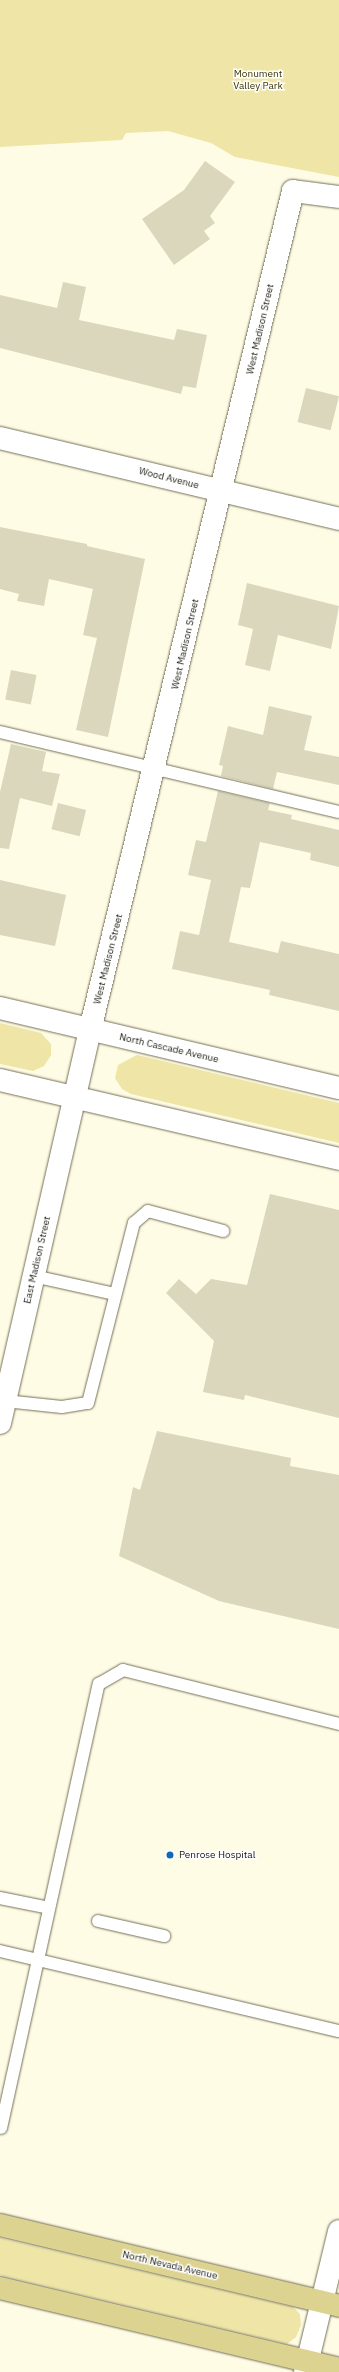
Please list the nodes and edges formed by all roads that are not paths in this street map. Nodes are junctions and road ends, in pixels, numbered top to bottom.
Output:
1 (339, 197) edge
2 (0, 438) edge
3 (221, 491) junction
4 (339, 519) edge
5 (0, 732) edge
6 (155, 769) junction
7 (339, 812) edge
8 (0, 1008) edge
9 (90, 1030) junction
10 (0, 1080) edge
11 (339, 1088) edge
12 (74, 1098) junction
13 (339, 1159) edge
14 (223, 1231) dead end
15 (33, 1276) junction
16 (115, 1294) junction
17 (7, 1364) edge
18 (5, 1401) junction
19 (0, 1423) edge
20 (339, 1724) edge
21 (0, 1898) edge
22 (49, 1908) junction
23 (98, 1921) dead end
24 (164, 1936) dead end
25 (0, 1951) edge
26 (38, 1959) junction
27 (339, 2031) edge
28 (1, 2128) dead end
29 (0, 2224) edge
30 (339, 2231) edge
31 (0, 2288) edge
32 (330, 2304) edge
33 (307, 2367) edge
34 (339, 2369) edge

1 - 3 street, West Madison Street
2 - 3 street, Wood Avenue
3 - 4 street, Wood Avenue
3 - 6 street, West Madison Street
5 - 6 lane
6 - 7 lane
6 - 9 street, West Madison Street
8 - 9 street, North Cascade Avenue
9 - 11 street, North Cascade Avenue
9 - 12 street, West Madison Street
10 - 12 street
12 - 13 street
12 - 15 street, East Madison Street
14 - 16 lane
15 - 16 lane
15 - 17 street, East Madison Street
16 - 18 lane
17 - 18 street, East Madison Street
18 - 19 street, East Madison Street
20 - 22 lane
21 - 22 lane
22 - 26 lane
23 - 24 lane
25 - 26 lane
26 - 27 lane
26 - 28 lane
29 - 32 main road, North Nevada Avenue
30 - 32 street
31 - 33 main road
32 - 33 street
33 - 34 main road

